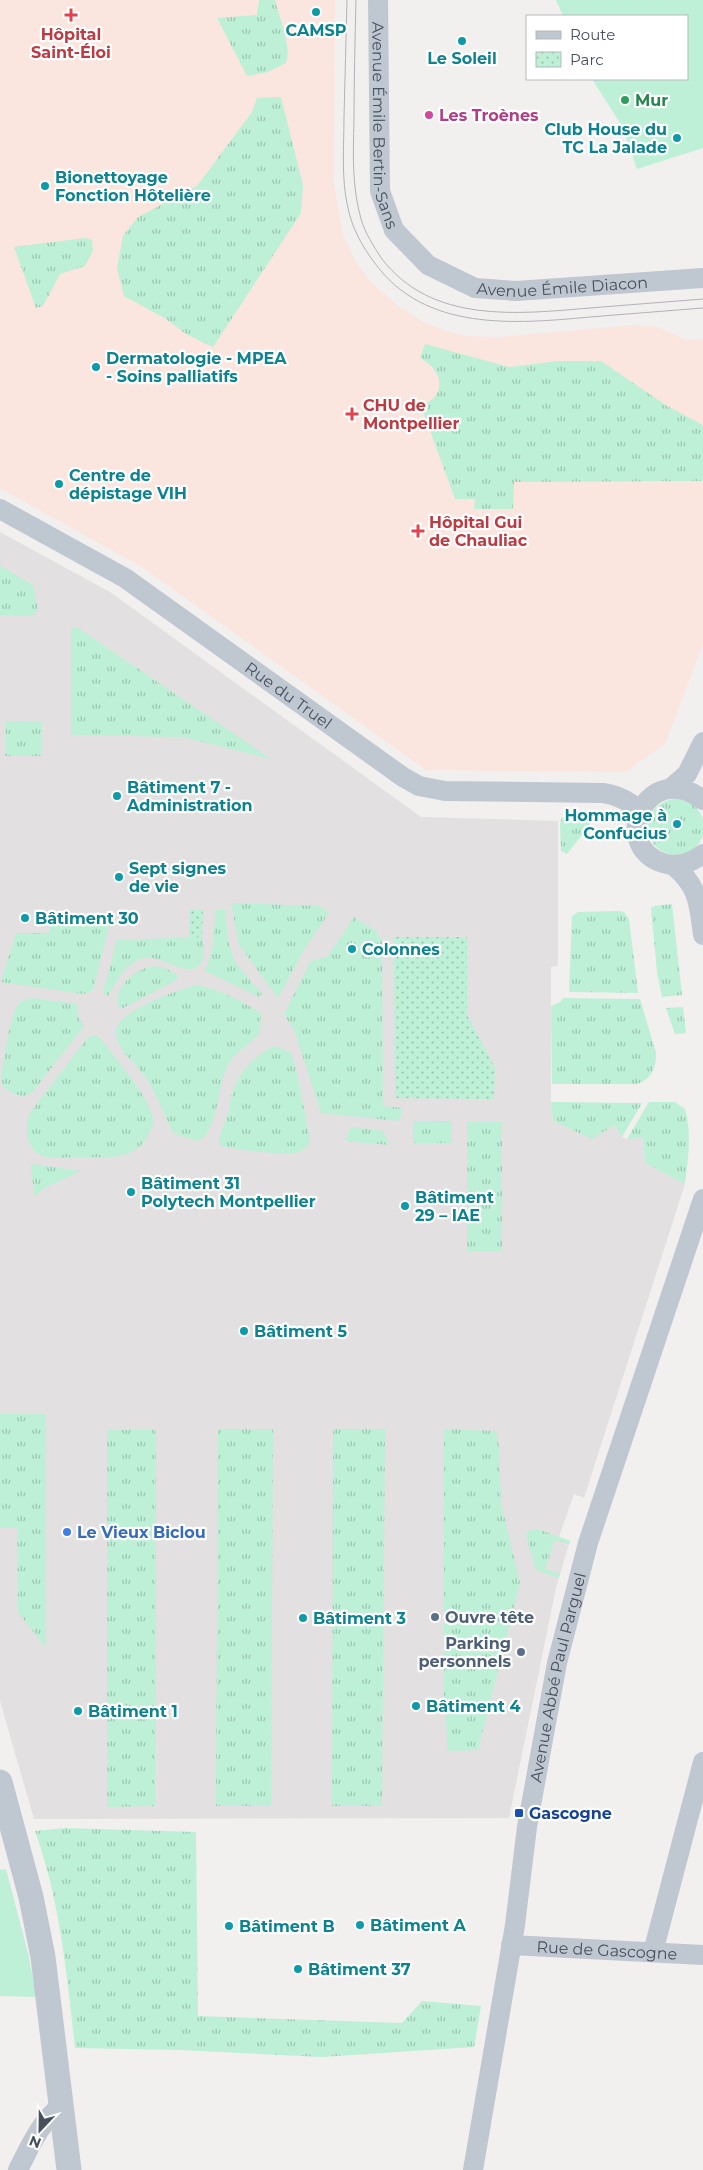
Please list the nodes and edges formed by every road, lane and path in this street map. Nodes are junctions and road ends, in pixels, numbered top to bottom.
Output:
1 (378, 0) edge
2 (428, 265) joint
3 (703, 278) edge
4 (0, 509) edge
5 (703, 742) edge
6 (665, 790) junction
7 (603, 792) junction
8 (703, 800) edge
9 (640, 812) junction
10 (703, 854) edge
11 (674, 866) junction
12 (703, 868) edge
13 (699, 900) junction
14 (703, 935) edge
15 (703, 1198) edge
16 (700, 1220) edge
17 (703, 1762) edge
18 (0, 1782) edge
19 (698, 1798) edge
20 (511, 1946) junction
21 (653, 1952) junction
22 (703, 1955) edge
23 (62, 2104) junction
24 (18, 2170) edge
25 (69, 2170) edge
26 (473, 2170) edge

1 - 2 street, Avenue Émile Bertin-Sans
2 - 3 street, Avenue Émile Diacon
4 - 7 street, Rue du Truel
5 - 6 street
6 - 7 street, Rue du Truel
6 - 8 street, Rue du Truel
6 - 9 street
7 - 9 street, Rue du Truel
9 - 11 street
10 - 11 street
11 - 13 street
12 - 13 street
13 - 14 street
15 - 16 street, Avenue Abbé Paul Parguel
16 - 20 street, Avenue Abbé Paul Parguel
17 - 19 street
18 - 23 street
19 - 21 street
20 - 21 street, Rue de Gascogne
20 - 26 street, Avenue Abbé Paul Parguel
21 - 22 street, Rue de Gascogne
23 - 24 street
23 - 25 street

